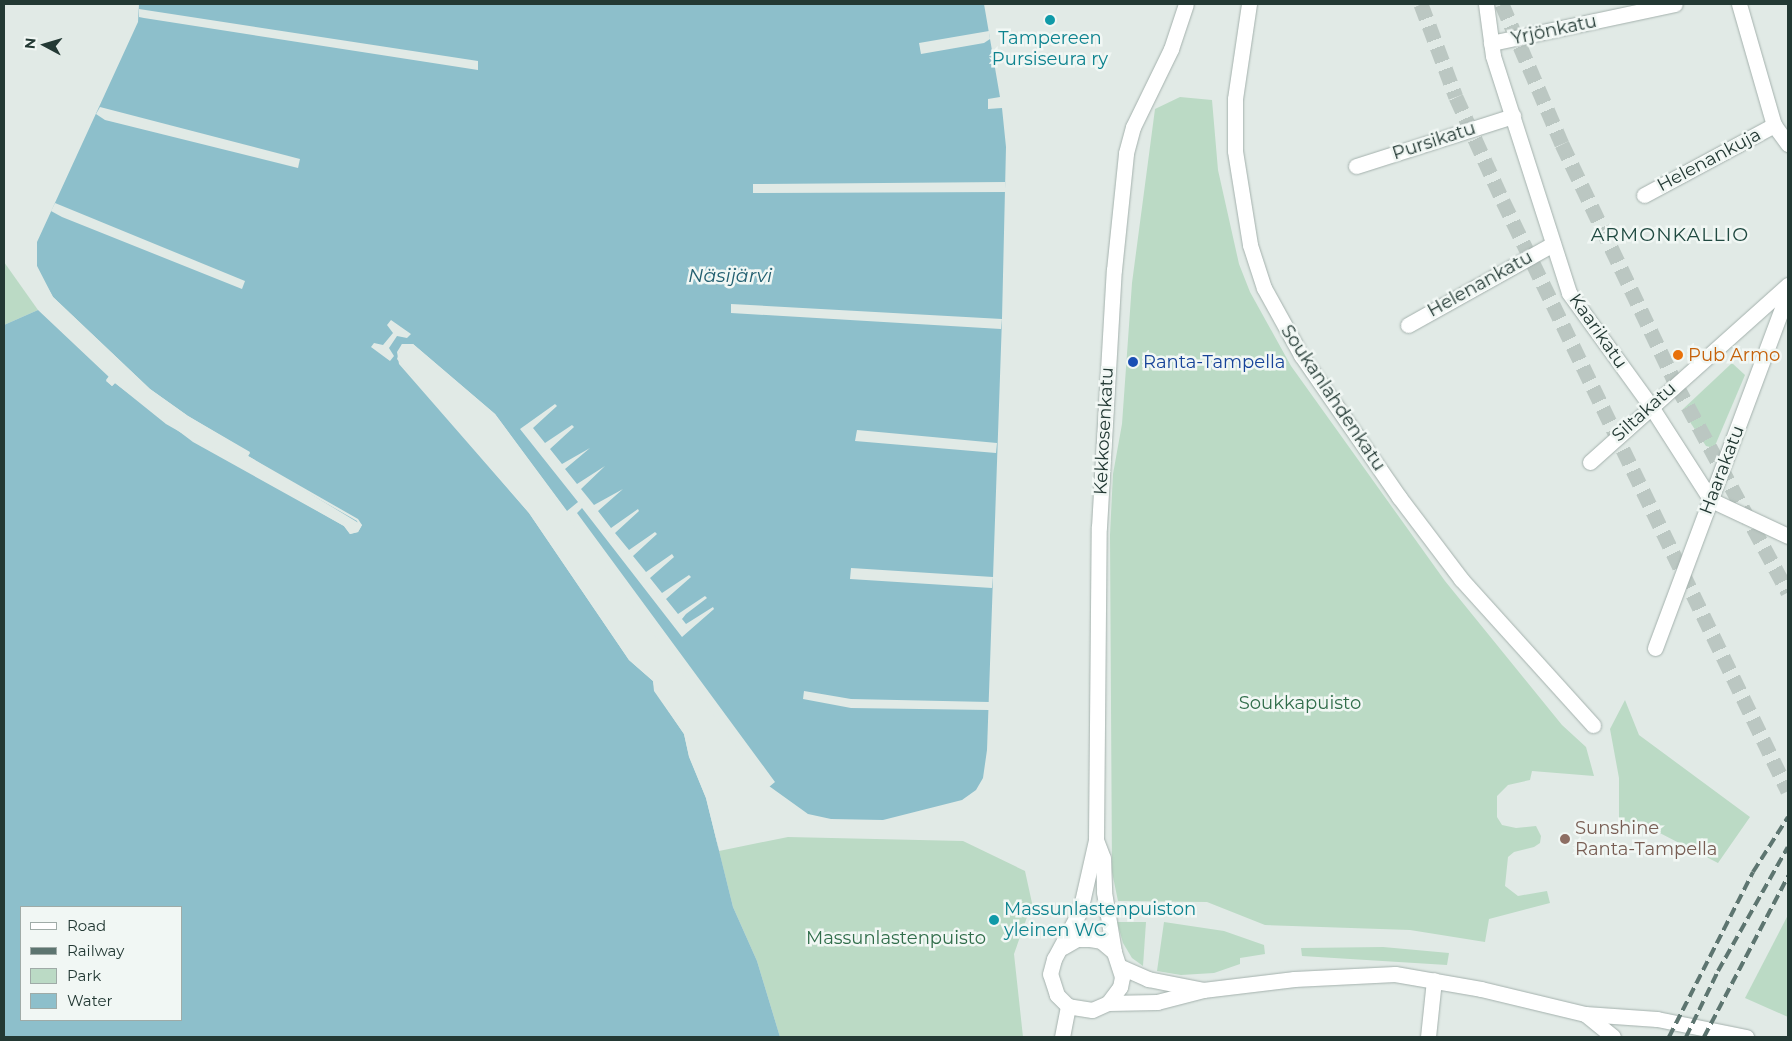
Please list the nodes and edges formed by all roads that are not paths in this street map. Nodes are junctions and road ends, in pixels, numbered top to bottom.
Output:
1 (1173, 4) edge
2 (1186, 4) edge
3 (1249, 4) edge
4 (1486, 4) edge
5 (1675, 4) edge
6 (1739, 4) edge
7 (1174, 34) junction
8 (1491, 43) junction
9 (1513, 116) junction
10 (1774, 125) junction
11 (1788, 144) edge
12 (1356, 166) dead end
13 (1644, 195) dead end
14 (1553, 244) junction
15 (1788, 285) edge
16 (1788, 293) edge
17 (1408, 325) dead end
18 (1650, 405) junction
19 (1590, 462) dead end
20 (1711, 500) junction
21 (1788, 536) edge
22 (1655, 648) dead end
23 (1593, 725) dead end
24 (1096, 840) junction
25 (1063, 947) junction
26 (1114, 952) junction
27 (1121, 967) junction
28 (1434, 980) junction
29 (1203, 990) junction
30 (1108, 1003) junction
31 (1068, 1006) junction
32 (1585, 1014) junction
33 (1062, 1037) edge
34 (1428, 1037) edge
35 (1613, 1037) edge
36 (1746, 1037) edge

1 - 7 street, Kekkosenkatu
2 - 7 street, Kekkosenkatu
3 - 23 street, Soukanlahdenkatu
4 - 8 street, Kaarikatu
5 - 8 street, Yrjönkatu
6 - 10 street
7 - 24 street, Kekkosenkatu
8 - 9 street, Kaarikatu
9 - 12 street, Pursikatu
9 - 14 street, Kaarikatu
10 - 11 street
10 - 13 street, Helenankuja
14 - 17 street, Helenankatu
14 - 18 street, Kaarikatu
15 - 18 street, Siltakatu
16 - 20 street, Haarakatu
18 - 19 street, Siltakatu
18 - 20 street, Kaarikatu
20 - 21 street
20 - 22 street, Haarakatu
24 - 25 street, Kekkosenkatu
24 - 26 street, Kekkosenkatu
25 - 26 street
25 - 31 street
26 - 27 street
27 - 29 street
27 - 30 street
28 - 29 street
28 - 32 street
28 - 34 street
29 - 30 street
30 - 31 street
31 - 33 street
32 - 35 street
32 - 36 street

